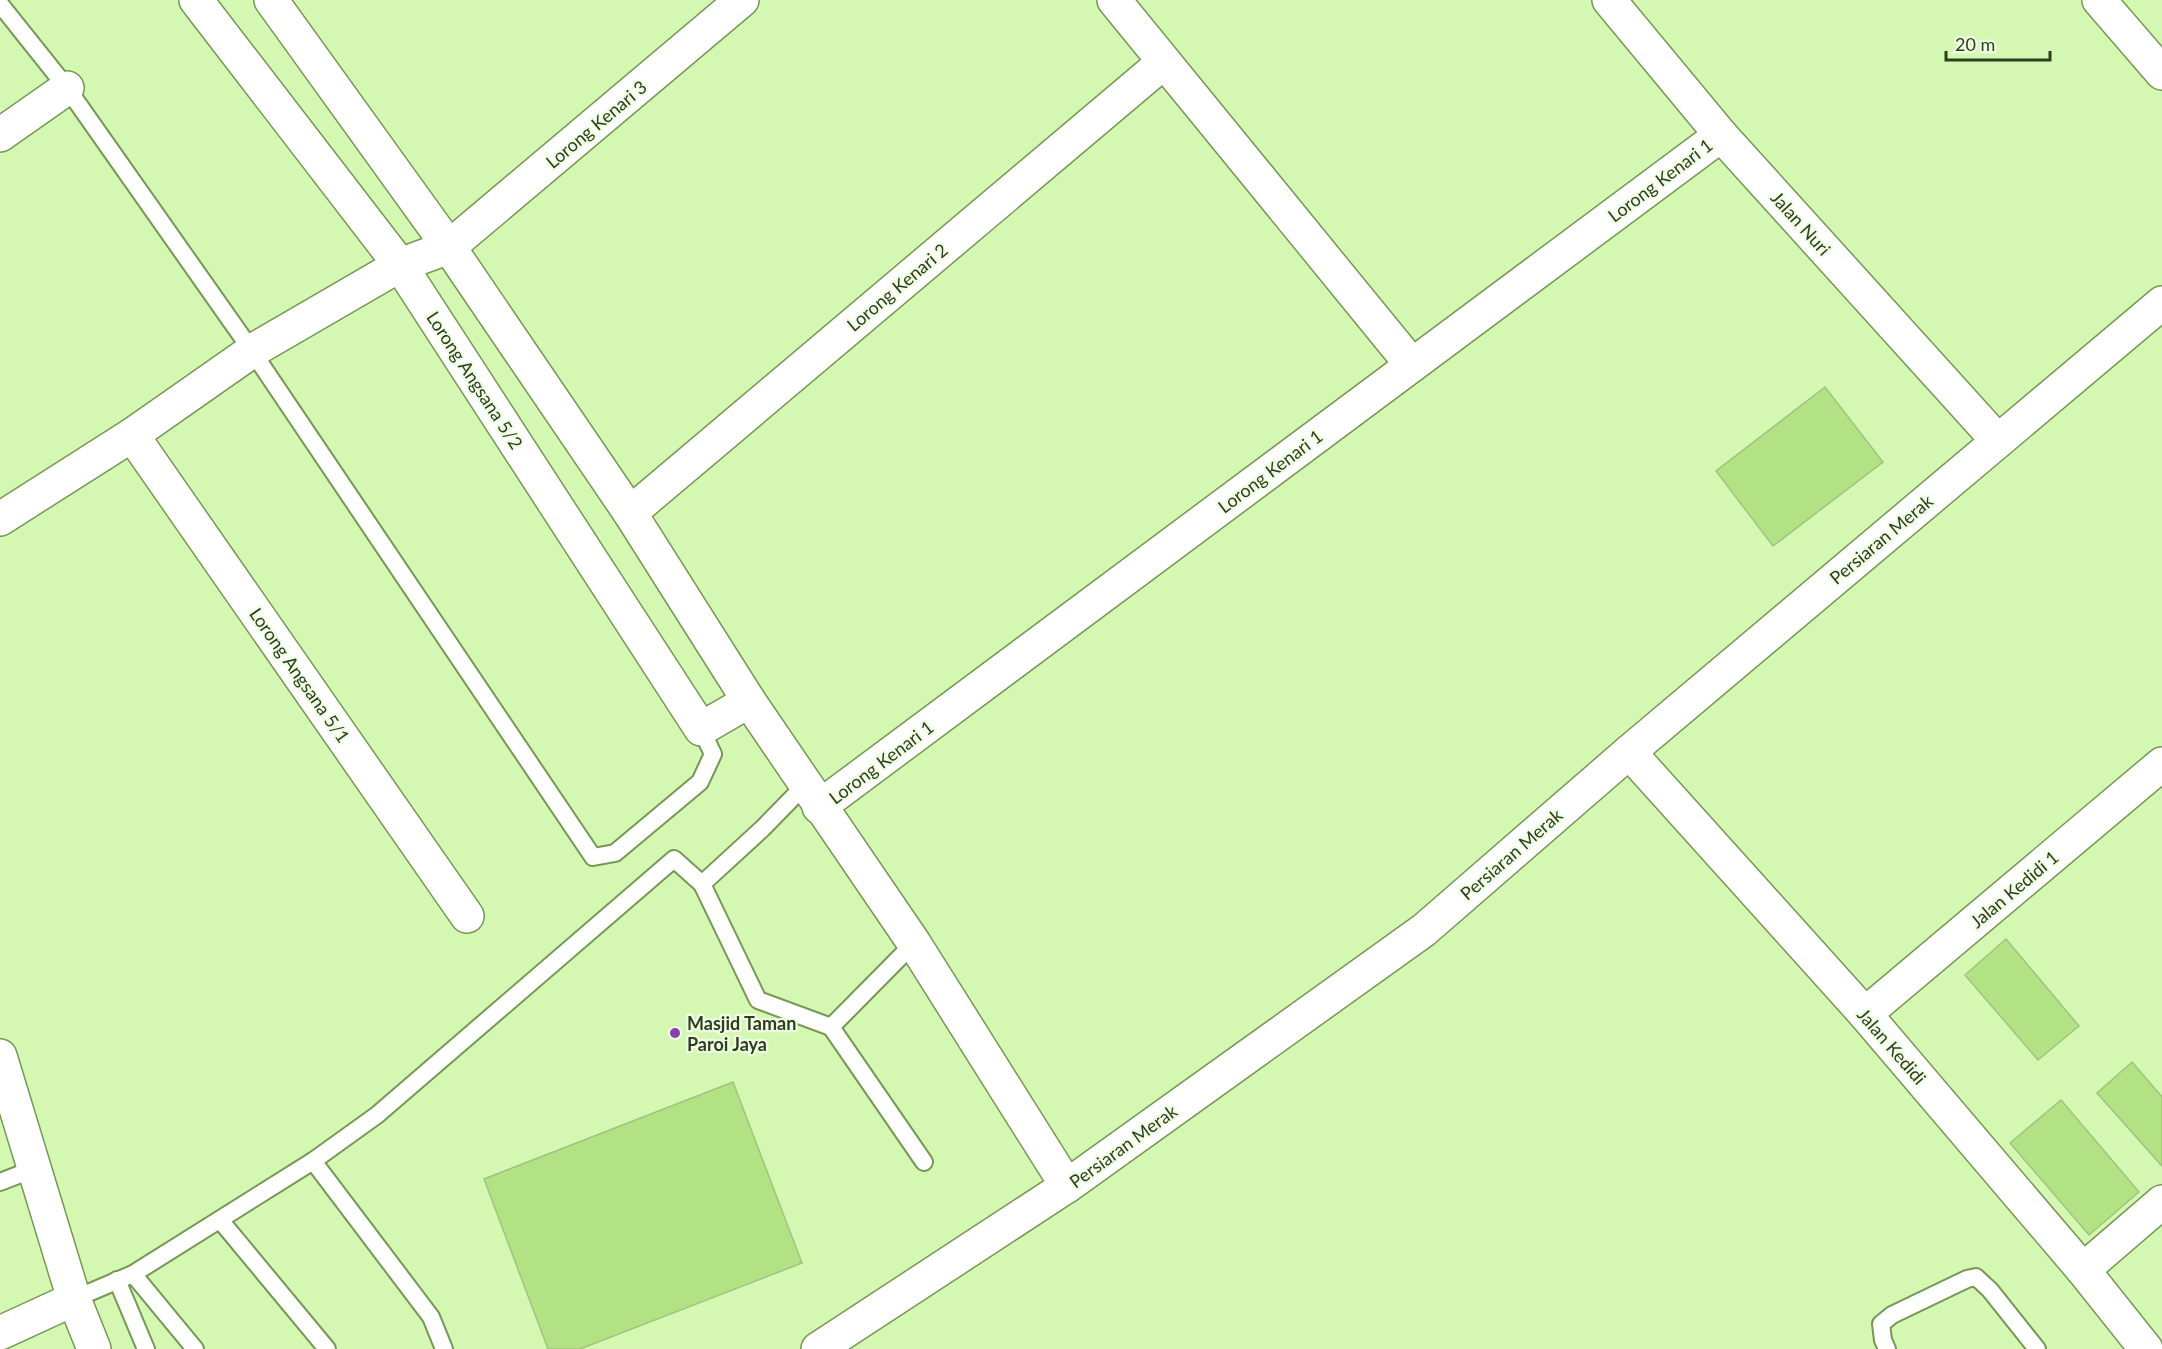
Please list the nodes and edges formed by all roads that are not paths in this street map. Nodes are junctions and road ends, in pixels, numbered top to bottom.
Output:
1 (196, 0) edge
2 (272, 0) edge
3 (742, 0) edge
4 (1114, 0) edge
5 (1609, 0) edge
6 (2099, 0) edge
7 (0, 4) edge
8 (1164, 62) junction
9 (2162, 73) edge
10 (67, 88) junction
11 (0, 135) edge
12 (1721, 135) junction
13 (449, 247) junction
14 (400, 265) junction
15 (2162, 303) edge
16 (252, 351) junction
17 (1412, 365) junction
18 (132, 435) junction
19 (1998, 441) junction
20 (630, 513) junction
21 (0, 519) edge
22 (749, 701) junction
23 (701, 729) junction
24 (1629, 752) junction
25 (2162, 764) edge
26 (812, 796) junction
27 (702, 884) junction
28 (467, 916) dead end
29 (914, 943) junction
30 (1865, 1014) junction
31 (831, 1027) junction
32 (0, 1056) edge
33 (313, 1161) junction
34 (924, 1162) dead end
35 (36, 1168) junction
36 (0, 1182) edge
37 (1067, 1186) junction
38 (2162, 1202) edge
39 (220, 1220) junction
40 (2082, 1270) junction
41 (133, 1274) junction
42 (117, 1280) junction
43 (74, 1299) junction
44 (0, 1333) edge
45 (2036, 1348) edge
46 (94, 1349) edge
47 (146, 1349) edge
48 (195, 1349) edge
49 (327, 1349) edge
50 (444, 1349) edge
51 (818, 1349) edge
52 (1887, 1349) edge
53 (2146, 1349) edge

1 - 14 street, Lorong Angsana 5/2
2 - 13 street
3 - 13 street, Lorong Kenari 3
4 - 8 street
5 - 12 street, Jalan Nuri
6 - 9 street
7 - 10 lane
8 - 17 street
8 - 20 street, Lorong Kenari 2
10 - 11 street
10 - 16 lane
12 - 17 street, Lorong Kenari 1
12 - 19 street, Jalan Nuri
13 - 14 street, Lorong Kenari 3
13 - 20 street
14 - 16 street, Lorong Kenari 3
14 - 23 street, Lorong Angsana 5/2
15 - 19 street, Persiaran Merak
16 - 18 street, Lorong Kenari 3
16 - 23 lane
17 - 26 street, Lorong Kenari 1
18 - 21 street, Lorong Kenari 3
18 - 28 street, Lorong Angsana 5/1
19 - 24 street, Persiaran Merak
20 - 22 street
22 - 23 street
22 - 26 street
24 - 30 street, Jalan Kedidi
24 - 37 street, Persiaran Merak
25 - 30 street, Jalan Kedidi 1
26 - 27 lane
26 - 29 street
27 - 31 lane
27 - 33 lane
29 - 31 lane
29 - 37 street
30 - 40 street, Jalan Kedidi
31 - 34 lane
32 - 35 street
33 - 39 lane
33 - 50 lane
35 - 36 lane
35 - 43 street
37 - 51 street, Persiaran Merak
38 - 40 street
39 - 41 lane
39 - 49 lane
40 - 53 street, Jalan Kedidi
41 - 42 lane
41 - 48 lane
42 - 43 lane
42 - 47 lane
43 - 44 street
43 - 46 street
45 - 52 lane

